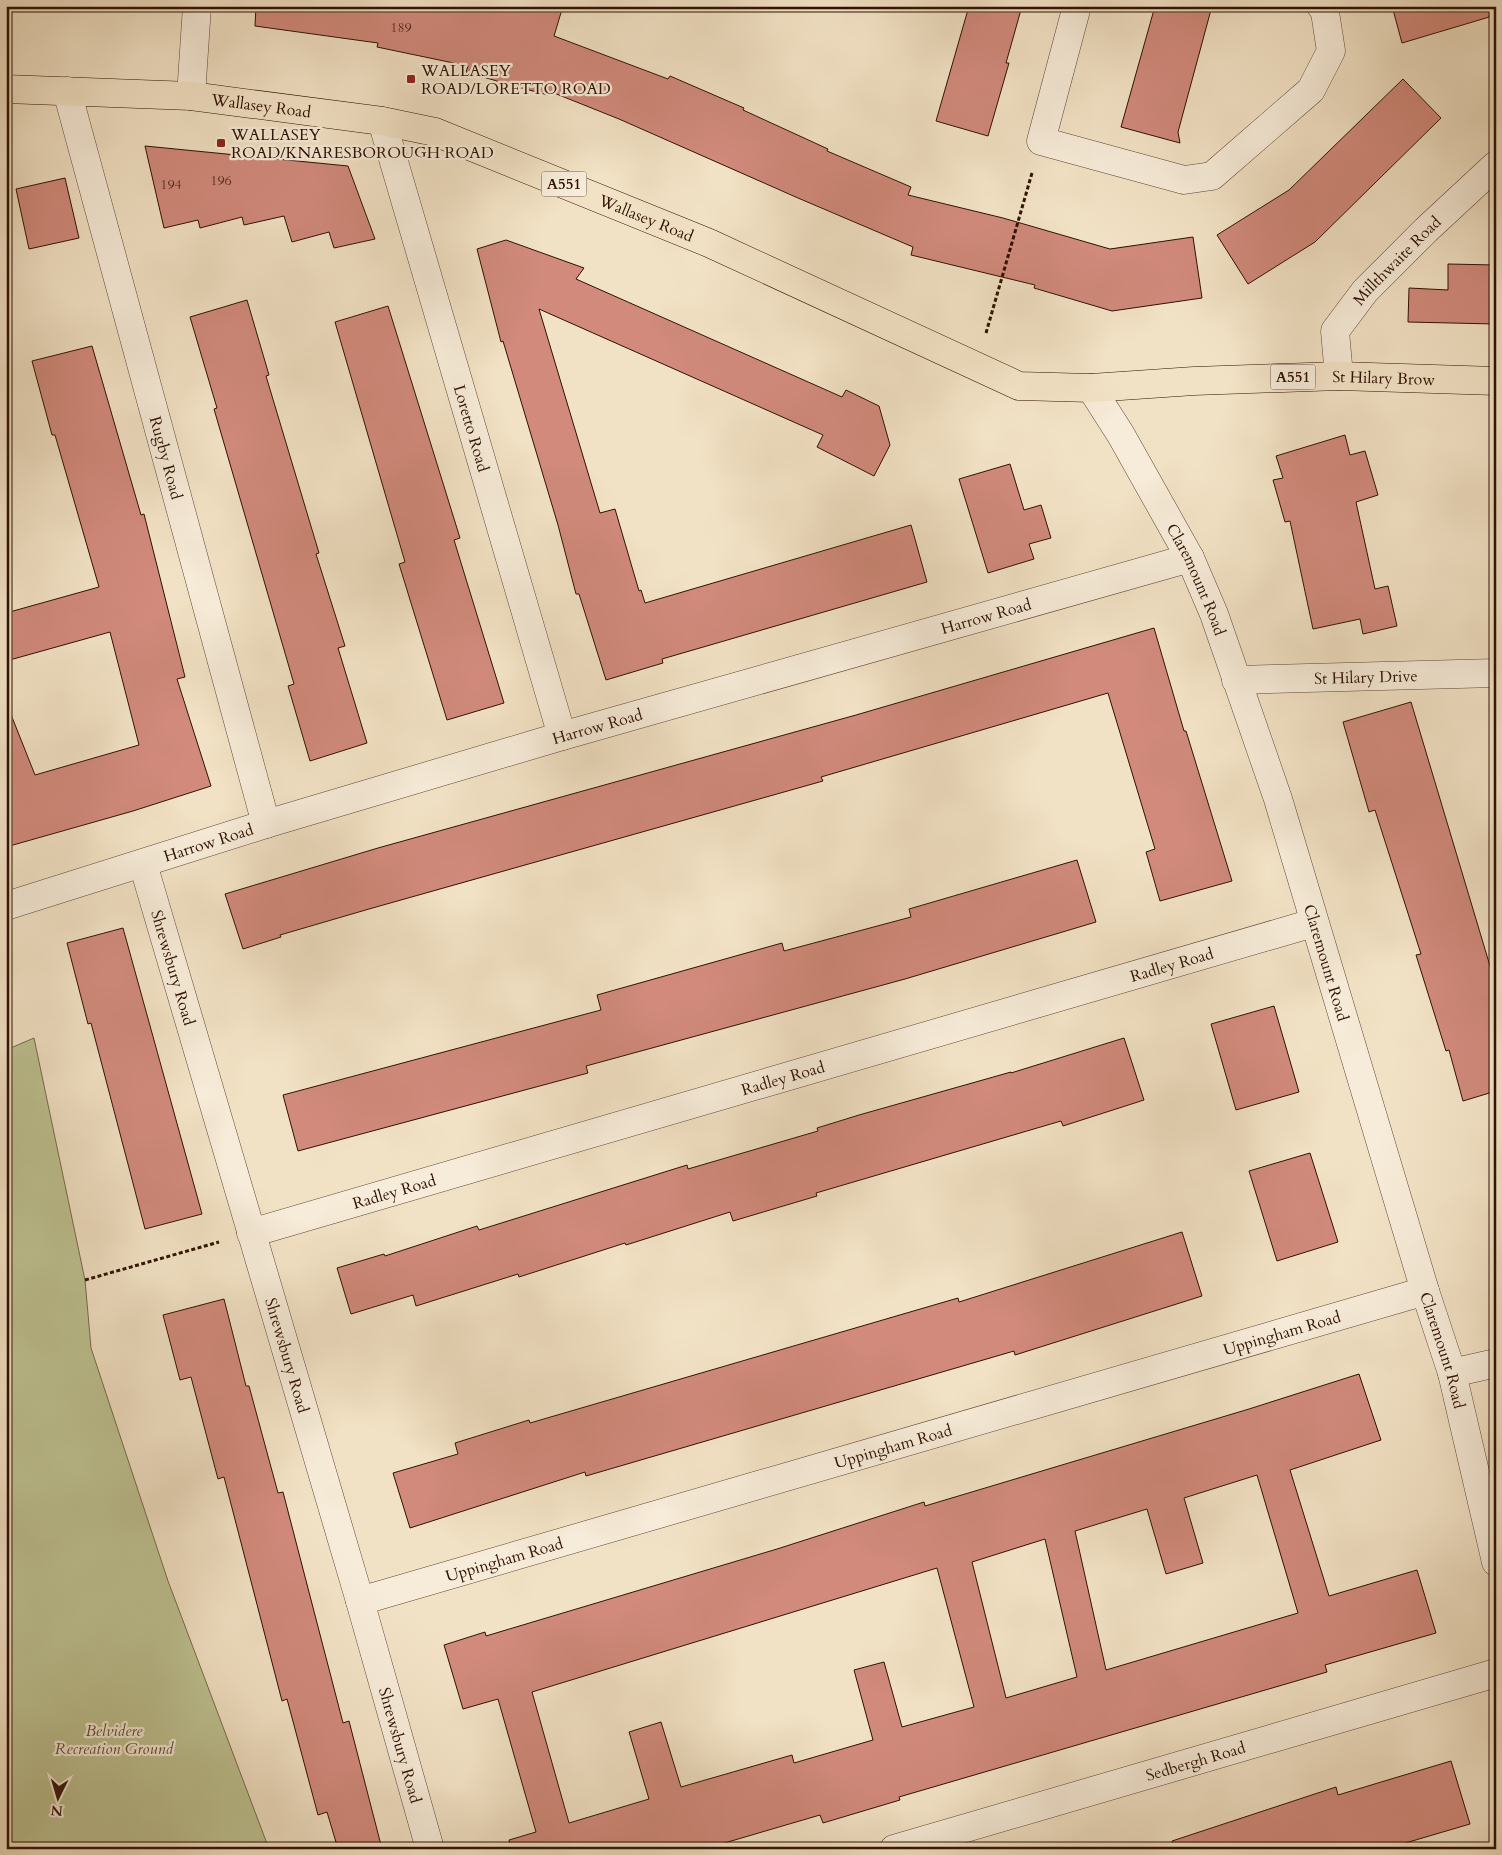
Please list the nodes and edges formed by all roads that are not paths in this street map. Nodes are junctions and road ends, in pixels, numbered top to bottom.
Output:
1 (197, 6) edge
2 (1077, 6) edge
3 (1321, 6) edge
4 (6, 88) edge
5 (67, 91) junction
6 (191, 96) junction
7 (382, 121) junction
8 (1496, 165) edge
9 (1339, 376) junction
10 (1496, 381) edge
11 (1091, 388) junction
12 (1190, 558) junction
13 (1496, 673) edge
14 (1236, 680) junction
15 (562, 736) junction
16 (266, 824) junction
17 (143, 864) junction
18 (6, 906) edge
19 (1313, 923) junction
20 (251, 1233) junction
21 (1425, 1291) junction
22 (1496, 1363) edge
23 (1452, 1373) junction
24 (1496, 1562) edge
25 (360, 1601) junction
26 (1496, 1673) edge
27 (430, 1849) edge
28 (894, 1849) edge

1 - 6 street
2 - 3 street
4 - 5 main road, Wallasey Road / A551
5 - 6 main road, Wallasey Road / A551
5 - 16 street, Rugby Road
6 - 7 main road, Wallasey Road / A551
7 - 11 main road, Wallasey Road / A551
7 - 15 street, Loretto Road
8 - 9 street, Millthwaite Road
9 - 10 main road, St Hilary Brow / A551
9 - 11 main road, St Hilary Brow / A551
11 - 12 street, Claremount Road
12 - 14 street, Claremount Road
12 - 15 street, Harrow Road
13 - 14 street, St Hilary Drive
14 - 19 street, Claremount Road
15 - 16 street, Harrow Road
16 - 17 street, Harrow Road
17 - 18 street, Harrow Road
17 - 20 street, Shrewsbury Road
19 - 20 street, Radley Road
19 - 21 street, Claremount Road
20 - 25 street, Shrewsbury Road
21 - 23 street, Claremount Road
21 - 25 street, Uppingham Road
22 - 23 street
23 - 24 street, Claremount Road
25 - 27 street, Shrewsbury Road
26 - 28 street, Sedbergh Road

